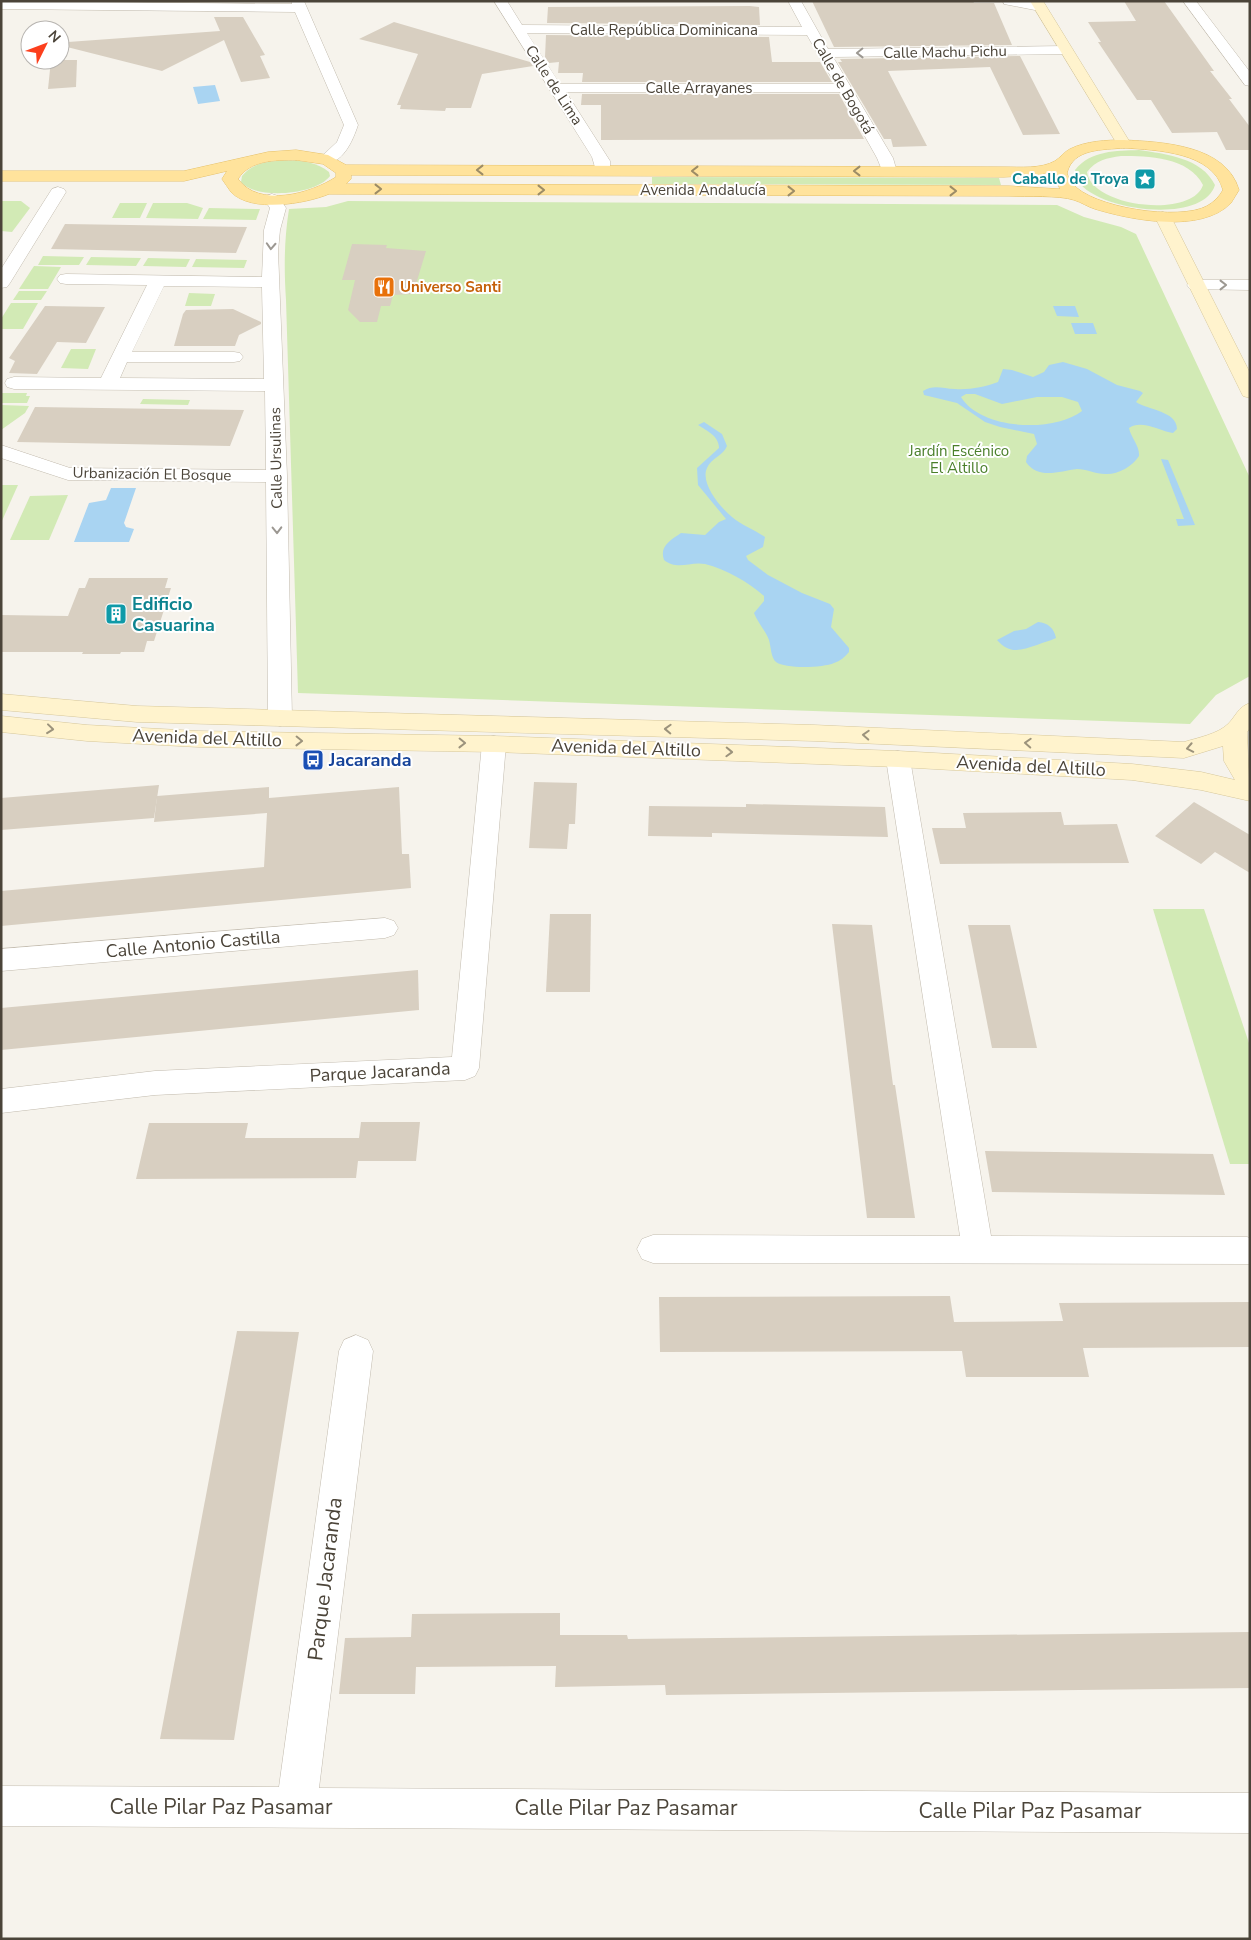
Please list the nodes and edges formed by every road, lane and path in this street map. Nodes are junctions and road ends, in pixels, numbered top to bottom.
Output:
1 (500, 1) edge
2 (794, 1) edge
3 (1009, 1) edge
4 (1188, 1) edge
5 (298, 4) edge
6 (1038, 4) edge
7 (1, 5) edge
8 (518, 29) junction
9 (811, 31) junction
10 (1066, 50) junction
11 (823, 53) junction
12 (1250, 82) edge
13 (555, 88) junction
14 (844, 88) junction
15 (1124, 144) junction
16 (327, 159) junction
17 (246, 163) junction
18 (1062, 164) junction
19 (1216, 167) junction
20 (342, 170) junction
21 (602, 171) junction
22 (1240, 171) dead end
23 (889, 172) junction
24 (1, 176) edge
25 (184, 176) junction
26 (330, 189) junction
27 (237, 191) junction
28 (58, 192) dead end
29 (1077, 195) junction
30 (272, 199) junction
31 (1163, 217) junction
32 (66, 279) dead end
33 (158, 280) junction
34 (271, 282) junction
35 (1, 283) edge
36 (1196, 285) junction
37 (1250, 285) edge
38 (121, 357) junction
39 (234, 357) dead end
40 (14, 383) dead end
41 (108, 383) junction
42 (275, 385) junction
43 (1250, 392) edge
44 (1, 451) edge
45 (277, 476) junction
46 (1, 702) edge
47 (1250, 711) edge
48 (280, 718) junction
49 (1, 724) edge
50 (1235, 731) junction
51 (494, 744) junction
52 (898, 758) junction
53 (1250, 785) edge
54 (1250, 792) edge
55 (385, 928) dead end
56 (1, 960) edge
57 (1, 1101) edge
58 (653, 1249) dead end
59 (978, 1250) junction
60 (1247, 1251) dead end
61 (356, 1351) dead end
62 (1, 1806) edge
63 (297, 1806) junction
64 (1250, 1813) edge

1 - 8 street, Calle de Lima
2 - 9 street, Calle de Bogotá
3 - 6 street
4 - 12 street
5 - 7 street
5 - 16 street
6 - 10 street
8 - 9 street, Calle República Dominicana
8 - 13 street, Calle de Lima
9 - 11 street, Calle de Bogotá
10 -> 11 street, Calle Machu Pichu
10 - 15 street
11 - 14 street, Calle de Bogotá
13 - 14 street, Calle Arrayanes
13 - 21 street, Calle de Lima
14 - 23 street, Calle de Bogotá
15 - 18 main road
15 - 19 main road
16 - 17 main road
16 - 20 main road
17 - 25 main road
17 - 27 main road
18 - 23 main road, Avenida Andalucía
18 - 29 main road
19 - 22 main road
19 - 31 main road
21 -> 20 main road, Avenida Andalucía
20 - 26 main road
23 -> 21 main road, Avenida Andalucía
24 - 25 main road
25 - 27 main road, Avenida Andalucía
26 -> 29 main road, Avenida Andalucía
26 - 30 main road, Avenida Andalucía
27 - 30 main road, Avenida Andalucía
28 - 35 street
29 - 31 main road
30 -> 34 street, Calle Ursulinas
31 - 36 street
32 - 33 street
33 - 34 street
33 - 38 street
34 - 42 street, Calle Ursulinas
36 -> 37 street
36 - 43 street
38 - 39 street
38 - 41 street
40 - 41 street
41 - 42 street
42 - 45 street, Calle Ursulinas
44 - 45 street, Urbanización El Bosque
45 -> 48 street, Calle Ursulinas
46 - 48 street, Avenida del Altillo
47 - 50 street, Avenida del Altillo
50 -> 48 street, Avenida del Altillo
49 -> 51 street, Avenida del Altillo
50 - 53 street
51 -> 52 street, Avenida del Altillo
51 - 57 street, Parque Jacaranda
52 - 54 street, Avenida del Altillo
52 - 59 street
55 - 56 street, Calle Antonio Castilla
58 - 59 street
59 - 60 street
61 - 63 street, Parque Jacaranda
62 - 63 street, Calle Pilar Paz Pasamar
63 - 64 street, Calle Pilar Paz Pasamar

